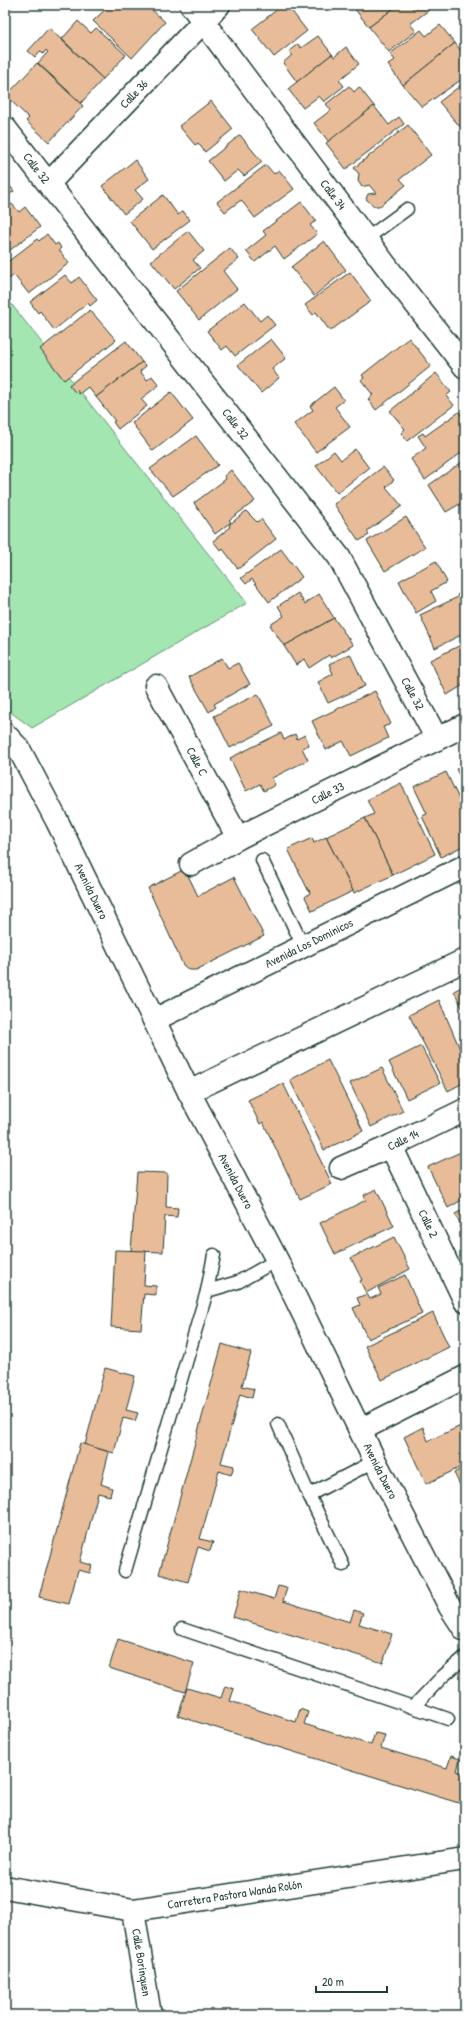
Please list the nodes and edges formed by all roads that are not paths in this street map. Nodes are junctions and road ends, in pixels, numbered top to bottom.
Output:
1 (219, 5) edge
2 (197, 13) edge
3 (5, 128) edge
4 (49, 183) junction
5 (407, 209) dead end
6 (366, 239) junction
7 (462, 355) edge
8 (156, 686) dead end
9 (465, 725) edge
10 (5, 734) edge
11 (437, 739) junction
12 (238, 838) junction
13 (262, 860) dead end
14 (191, 864) dead end
15 (465, 866) edge
16 (303, 946) junction
17 (465, 960) edge
18 (154, 1020) junction
19 (189, 1092) junction
20 (465, 1110) edge
21 (391, 1146) junction
22 (341, 1168) dead end
23 (214, 1255) dead end
24 (277, 1260) junction
25 (207, 1290) junction
26 (465, 1301) edge
27 (465, 1377) edge
28 (278, 1424) dead end
29 (360, 1430) junction
30 (375, 1461) junction
31 (309, 1495) junction
32 (342, 1565) dead end
33 (125, 1571) dead end
34 (182, 1629) dead end
35 (465, 1630) edge
36 (465, 1657) edge
37 (413, 1707) junction
38 (448, 1719) dead end
39 (465, 1859) edge
40 (5, 1887) edge
41 (133, 1910) junction
42 (150, 2015) edge

1 - 2 street, Calle 36
2 - 4 street, Calle 36
2 - 6 street, Calle 34
3 - 4 street, Calle 32
4 - 11 street, Calle 32
5 - 6 lane
6 - 7 street, Calle 34
8 - 12 street, Calle C
9 - 11 street, Calle 33
10 - 18 street, Avenida Duero
11 - 12 street, Calle 33
12 - 14 street, Calle 33
13 - 16 lane
15 - 16 street, Avenida Los Dominicos
16 - 18 street, Avenida Los Dominicos
17 - 19 street
18 - 19 street, Avenida Duero
19 - 24 street, Avenida Duero
20 - 21 street, Calle 14
21 - 22 street, Calle 14
21 - 26 street, Calle 2
23 - 25 lane
24 - 25 lane
24 - 29 street, Avenida Duero
25 - 33 lane
27 - 29 street
28 - 31 lane
29 - 30 street, Avenida Duero
30 - 31 lane
30 - 35 street, Avenida Duero
31 - 32 lane
34 - 37 lane
36 - 37 lane
37 - 38 lane
39 - 41 street, Carretera Pastora Wanda Rolón
40 - 41 street, Carretera Pastora Wanda Rolón
41 - 42 street, Calle Borinquen

